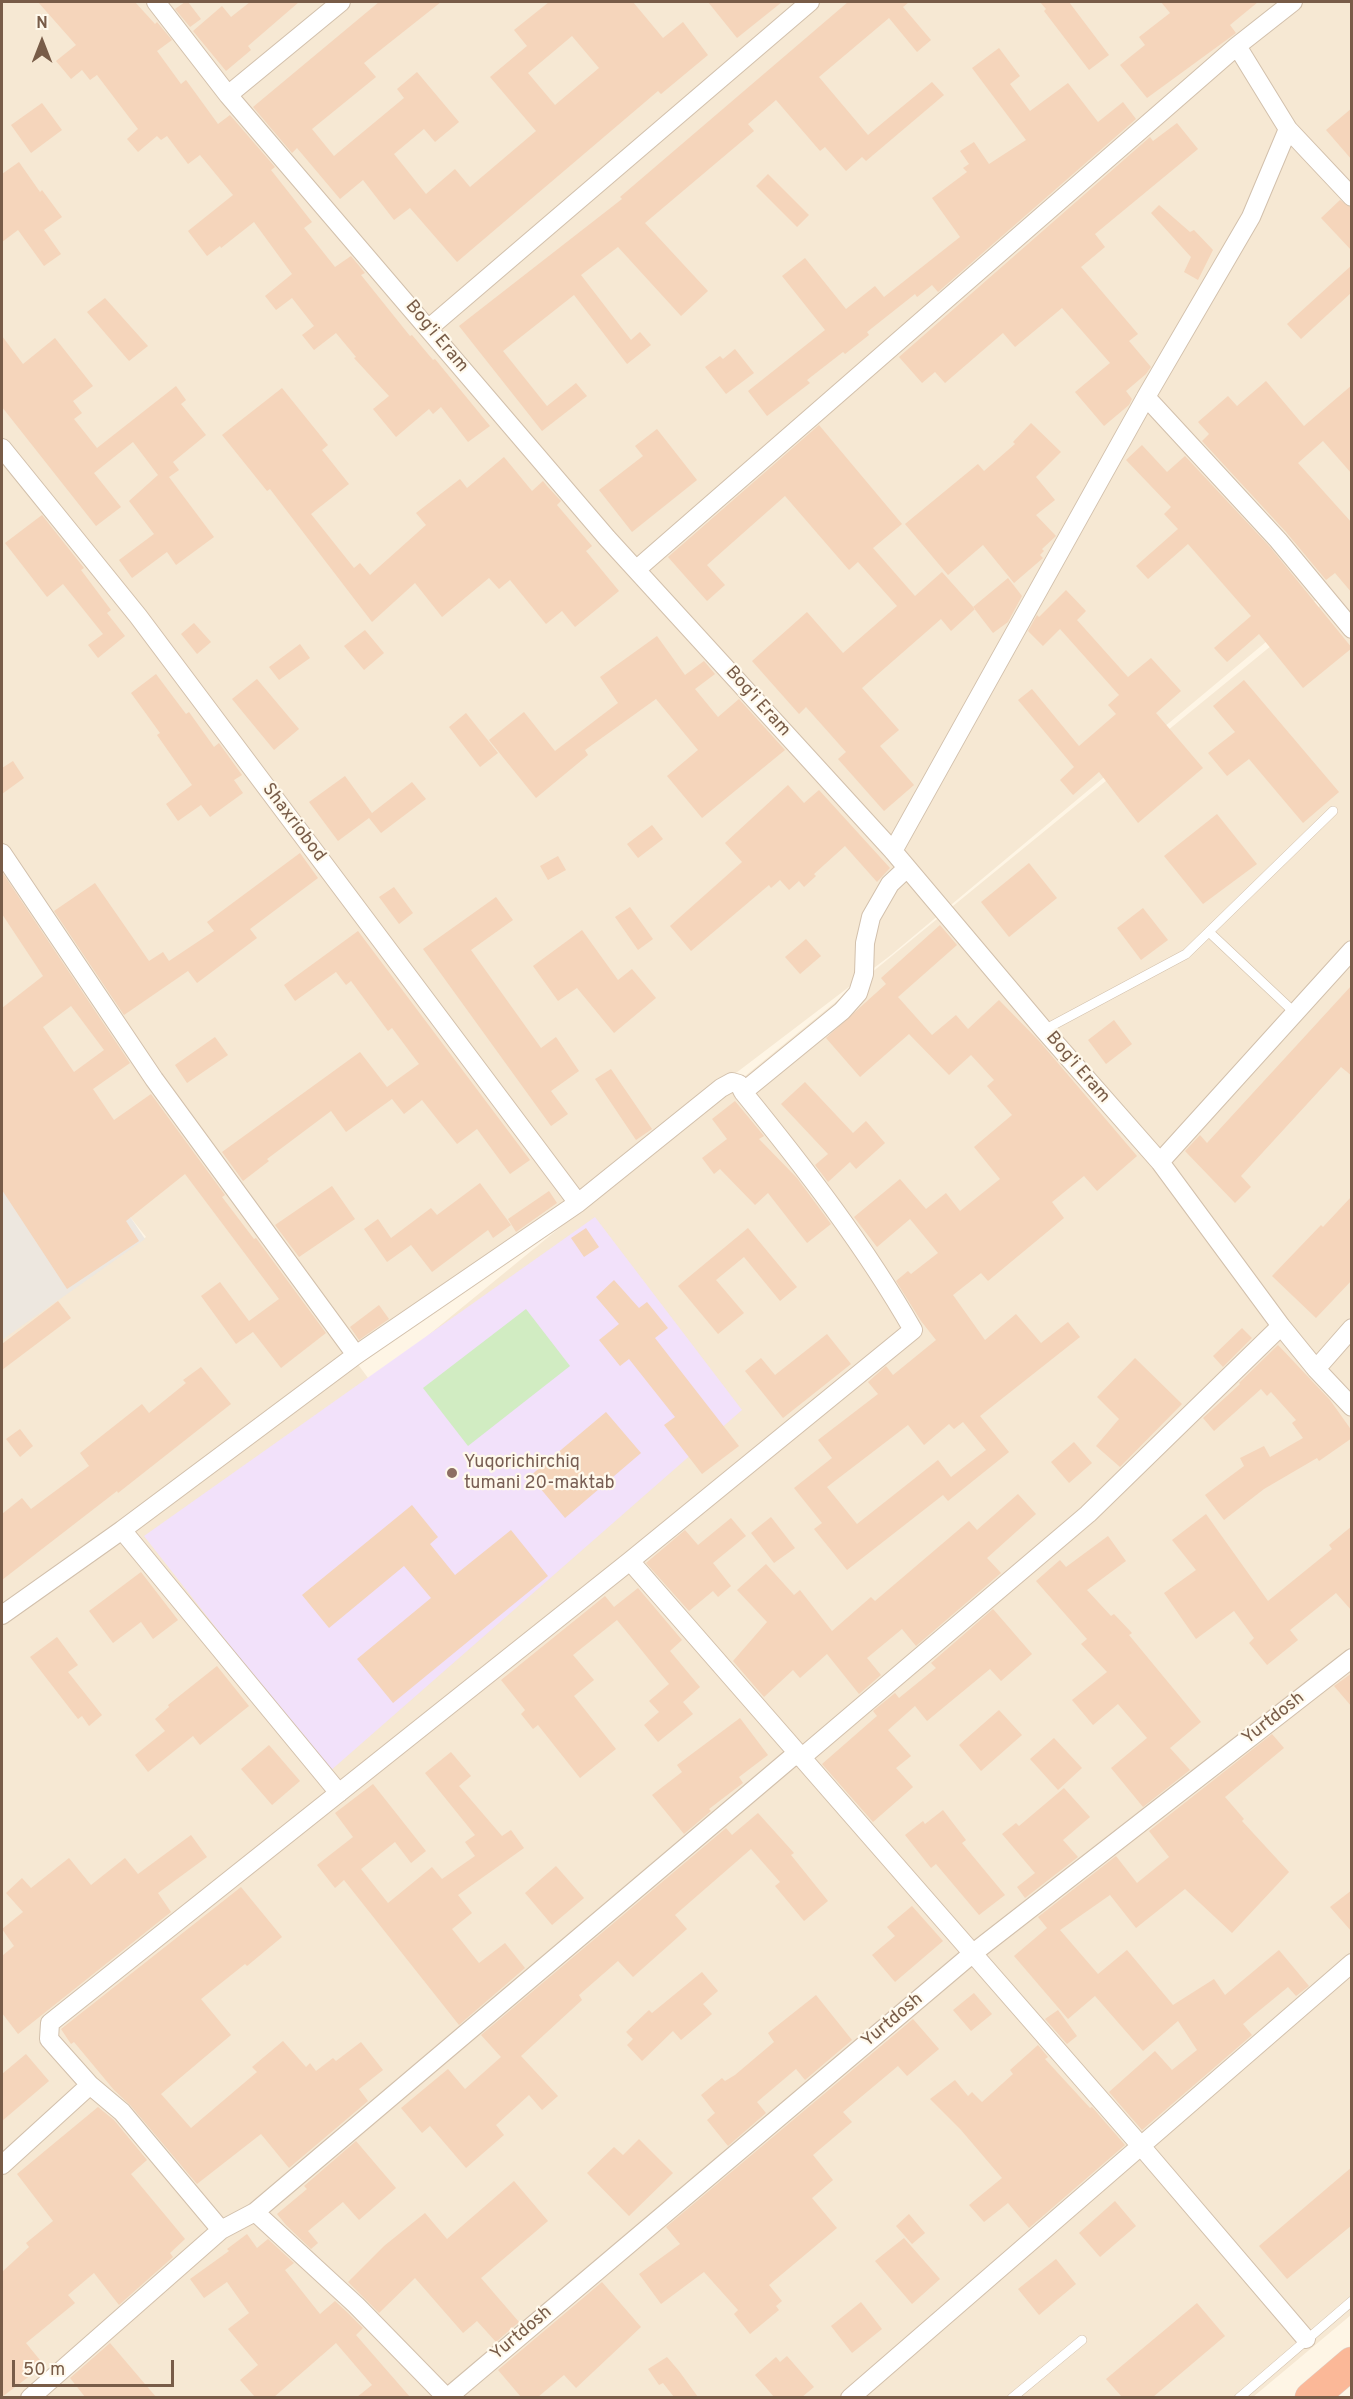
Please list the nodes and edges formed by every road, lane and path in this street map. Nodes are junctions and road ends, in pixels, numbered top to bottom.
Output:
1 (156, 2) edge
2 (341, 2) edge
3 (810, 2) edge
4 (1293, 2) edge
5 (1237, 46) junction
6 (228, 95) junction
7 (1288, 129) junction
8 (1352, 197) edge
9 (429, 328) junction
10 (1146, 397) junction
11 (2, 448) edge
12 (637, 569) junction
13 (1352, 629) edge
14 (1333, 811) dead end
15 (893, 851) junction
16 (2, 853) edge
17 (907, 868) junction
18 (1209, 932) junction
19 (1352, 950) edge
20 (1295, 1013) junction
21 (1044, 1030) junction
22 (743, 1092) junction
23 (1160, 1162) junction
24 (578, 1203) junction
25 (1281, 1326) junction
26 (1352, 1328) edge
27 (356, 1355) junction
28 (1316, 1369) junction
29 (1352, 1407) edge
30 (122, 1530) junction
31 (630, 1561) junction
32 (2, 1615) edge
33 (1352, 1658) edge
34 (799, 1755) junction
35 (339, 1793) junction
36 (972, 1954) junction
37 (1352, 1963) edge
38 (90, 2085) junction
39 (1141, 2146) junction
40 (2, 2165) edge
41 (255, 2212) junction
42 (220, 2230) junction
43 (1352, 2301) edge
44 (1306, 2339) junction
45 (1082, 2340) dead end
46 (1352, 2363) edge
47 (30, 2397) edge
48 (447, 2397) edge
49 (850, 2397) edge
50 (1012, 2397) edge
51 (1239, 2397) edge
52 (1311, 2397) edge

1 - 6 street, Bog'i Eram
2 - 6 street
3 - 9 street
4 - 5 street
5 - 7 street
5 - 12 street
6 - 9 street, Bog'i Eram
7 - 8 street
7 - 10 street
9 - 12 street, Bog'i Eram
10 - 13 street
10 - 15 street
11 - 24 street, Shaxriobod
12 - 15 street, Bog'i Eram
14 - 18 lane
15 - 17 street, Bog'i Eram
16 - 27 street
17 - 21 street, Bog'i Eram
17 - 22 street
18 - 20 lane
18 - 21 lane
19 - 20 street
20 - 23 street
21 - 23 street, Bog'i Eram
22 - 24 street
22 - 31 street
23 - 25 street, Bog'i Eram
24 - 27 street
25 - 28 street, Bog'i Eram
25 - 34 street
26 - 28 street
27 - 30 street
28 - 29 street, Bog'i Eram
30 - 32 street
30 - 35 street
31 - 34 street
31 - 35 street
33 - 36 street, Yurtdosh
34 - 36 street
34 - 41 street
35 - 38 street
36 - 39 street
36 - 48 street, Yurtdosh
37 - 39 street
38 - 40 street
38 - 42 street
39 - 44 street
39 - 49 street
41 - 42 street
41 - 48 street
42 - 47 street
43 - 44 lane
44 - 51 lane
45 - 50 lane
46 - 52 highway

